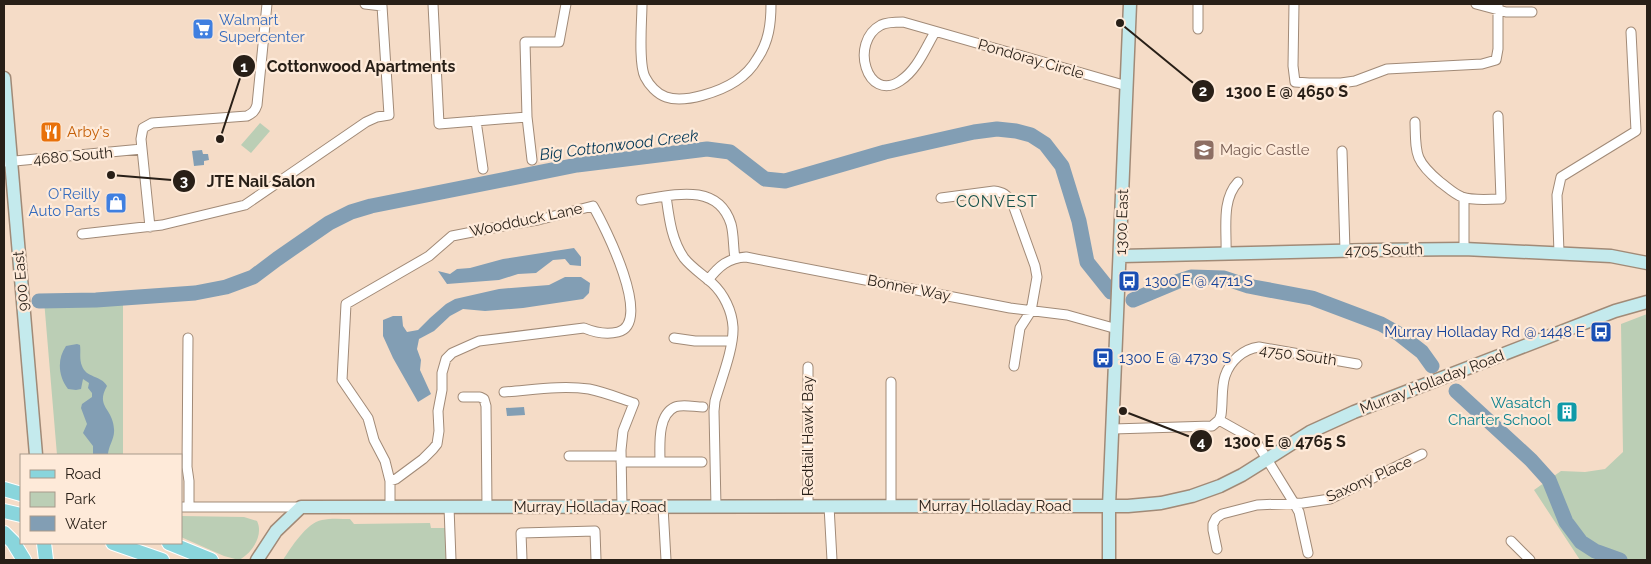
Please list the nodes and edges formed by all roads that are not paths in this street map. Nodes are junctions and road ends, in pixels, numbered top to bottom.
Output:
1 (267, 4) edge
2 (364, 4) edge
3 (433, 4) edge
4 (566, 4) edge
5 (642, 4) edge
6 (771, 4) edge
7 (1130, 4) edge
8 (1198, 4) edge
9 (1294, 4) edge
10 (1476, 4) edge
11 (1498, 7) edge
12 (1532, 12) dead end
13 (1198, 29) dead end
14 (935, 32) junction
15 (1631, 32) dead end
16 (4, 78) edge
17 (1128, 86) junction
18 (1498, 116) dead end
19 (527, 117) junction
20 (476, 121) junction
21 (1415, 122) dead end
22 (142, 149) junction
23 (1342, 151) dead end
24 (532, 160) dead end
25 (7, 162) edge
26 (484, 169) dead end
27 (1238, 182) dead end
28 (666, 196) junction
29 (941, 198) dead end
30 (1464, 198) junction
31 (641, 200) dead end
32 (150, 227) junction
33 (82, 234) dead end
34 (1464, 250) junction
35 (1345, 251) junction
36 (1226, 253) junction
37 (1559, 253) junction
38 (1120, 256) junction
39 (735, 258) junction
40 (1647, 263) edge
41 (708, 280) junction
42 (1647, 302) edge
43 (1031, 311) junction
44 (1117, 329) junction
45 (188, 338) dead end
46 (674, 338) dead end
47 (732, 341) junction
48 (1357, 364) dead end
49 (808, 366) dead end
50 (1014, 366) dead end
51 (890, 382) dead end
52 (504, 392) dead end
53 (463, 397) dead end
54 (703, 407) dead end
55 (1219, 420) junction
56 (1113, 429) junction
57 (36, 454) edge
58 (1422, 454) dead end
59 (569, 456) dead end
60 (621, 459) junction
61 (1268, 459) junction
62 (660, 462) junction
63 (702, 462) dead end
64 (390, 481) junction
65 (4, 489) edge
66 (20, 494) edge
67 (1294, 503) junction
68 (716, 506) junction
69 (808, 506) junction
70 (829, 506) junction
71 (891, 506) junction
72 (1109, 506) junction
73 (185, 507) edge
74 (301, 507) junction
75 (390, 507) junction
76 (449, 507) junction
77 (487, 507) junction
78 (622, 507) junction
79 (663, 507) junction
80 (4, 511) edge
81 (20, 515) edge
82 (4, 532) edge
83 (1512, 541) dead end
84 (44, 544) edge
85 (116, 544) edge
86 (171, 544) edge
87 (1217, 549) dead end
88 (1308, 553) dead end
89 (24, 560) edge
90 (46, 560) edge
91 (162, 560) edge
92 (211, 560) edge
93 (257, 560) edge
94 (451, 560) edge
95 (522, 560) edge
96 (596, 560) edge
97 (666, 560) edge
98 (832, 560) edge
99 (1108, 560) edge
100 (1530, 560) edge

1 - 22 street
2 - 32 street
3 - 20 street
4 - 19 street
5 - 6 street
7 - 17 main road, 1300 East
8 - 13 street
9 - 11 street
10 - 11 street
11 - 12 street
14 - 14 street, Pondoray Circle
14 - 17 street, Pondoray Circle
15 - 37 street
16 - 25 main road, 900 East
17 - 38 main road, 1300 East
18 - 30 street
19 - 20 street
19 - 24 street
20 - 26 street
21 - 30 street
22 - 25 street, 4680 South
22 - 32 street
23 - 35 street
25 - 57 main road, 900 East
27 - 36 street
28 - 31 street
28 - 39 street
28 - 41 street
29 - 43 street
30 - 34 street
32 - 33 street
34 - 35 main road, 4705 South
34 - 37 main road, 4705 South
35 - 36 main road, 4705 South
36 - 38 main road, 4705 South
37 - 40 main road, 4705 South
38 - 44 main road, 1300 East
39 - 41 street
39 - 43 street, Bonner Way
41 - 47 street
42 - 61 main road, Murray Holladay Road
43 - 44 street, Bonner Way
43 - 50 street
44 - 56 main road, 1300 East
45 - 73 street
46 - 47 street
47 - 68 street
48 - 55 street, 4750 South
49 - 69 street, Redtail Hawk Bay
51 - 71 street
52 - 60 street
53 - 77 street
54 - 62 street
55 - 56 street
55 - 61 street
56 - 72 main road, 1300 East
58 - 67 street, Saxony Place
59 - 60 street
60 - 62 street
60 - 78 street
61 - 67 street
61 - 72 main road, Murray Holladay Road
62 - 63 street
64 - 64 street, Woodduck Lane
64 - 75 street
65 - 66 main road
67 - 87 street, Saxony Place
67 - 88 street
68 - 69 main road, Murray Holladay Road
68 - 79 main road, Murray Holladay Road
69 - 70 main road, Murray Holladay Road
70 - 71 main road, Murray Holladay Road
70 - 98 street
71 - 72 main road, Murray Holladay Road
72 - 99 main road, 1300 East
73 - 74 street, Murray Holladay Road
74 - 75 main road, Murray Holladay Road
74 - 93 main road
75 - 76 main road, Murray Holladay Road
76 - 77 main road, Murray Holladay Road
76 - 94 street
77 - 78 main road, Murray Holladay Road
78 - 79 main road, Murray Holladay Road
79 - 97 street
80 - 81 main road
82 - 89 main road
83 - 100 street
84 - 90 main road
85 - 91 main road
86 - 92 main road
95 - 96 street

